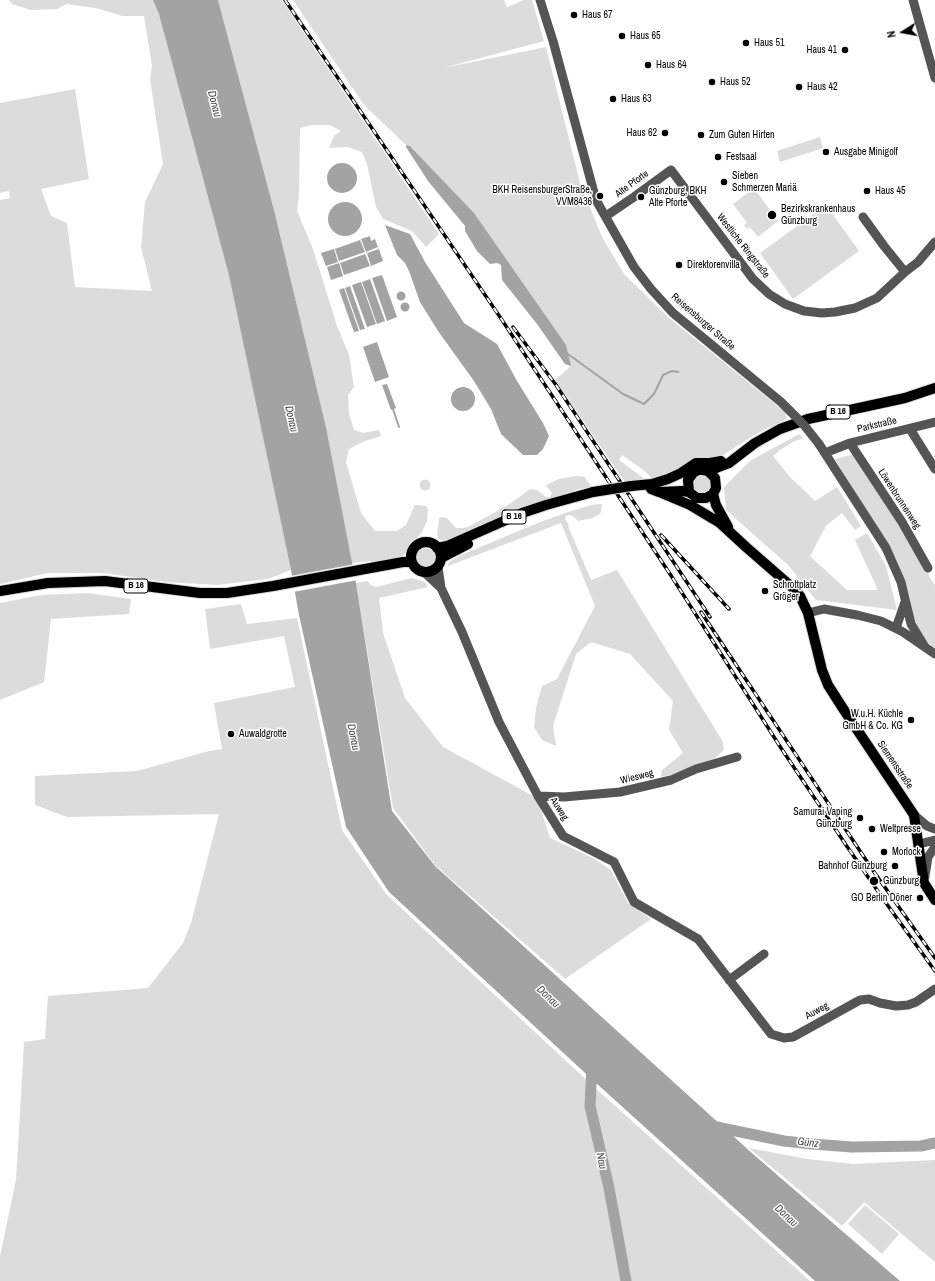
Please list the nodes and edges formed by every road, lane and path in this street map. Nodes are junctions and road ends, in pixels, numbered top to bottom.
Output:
1 (540, 0) edge
2 (912, 0) edge
3 (935, 78) edge
4 (671, 170) joint
5 (606, 216) junction
6 (863, 217) dead end
7 (935, 242) edge
8 (905, 272) junction
9 (935, 388) edge
10 (935, 422) edge
11 (910, 429) junction
12 (850, 443) junction
13 (747, 450) junction
14 (825, 453) junction
15 (729, 463) junction
16 (935, 469) edge
17 (708, 471) junction
18 (688, 480) junction
19 (716, 482) junction
20 (654, 488) junction
21 (689, 492) junction
22 (594, 494) junction
23 (713, 494) junction
24 (701, 499) junction
25 (720, 523) junction
26 (733, 536) junction
27 (482, 537) junction
28 (458, 541) junction
29 (437, 548) junction
30 (412, 562) junction
31 (439, 563) junction
32 (928, 568) dead end
33 (424, 572) junction
34 (441, 588) junction
35 (0, 591) edge
36 (905, 602) junction
37 (808, 613) junction
38 (896, 628) junction
39 (925, 647) junction
40 (935, 654) edge
41 (737, 757) dead end
42 (538, 796) junction
43 (914, 815) junction
44 (935, 829) edge
45 (935, 840) edge
46 (919, 844) junction
47 (935, 847) edge
48 (924, 883) junction
49 (935, 900) edge
50 (764, 954) dead end
51 (729, 980) junction
52 (935, 989) edge

1 - 5 street, Reisensburger Straße
2 - 3 street
4 - 5 street, Alte Pforte
4 - 8 street, Westliche Ringstraße
5 - 14 street, Reisensburger Straße, bridge
6 - 8 street
7 - 8 street, Westliche Ringstraße
9 - 13 main road, B 16
10 - 11 street, Parkstraße
11 - 12 street, Parkstraße
11 - 16 street
12 - 14 street, Parkstraße
12 - 32 street, Löwenbrunnenweg
13 - 15 main road, B 16
13 - 20 main road, B 16
14 - 36 street, Reisensburger Straße
15 - 17 main road, B 16
15 - 19 main road, B 16
17 - 18 main road, B 16
17 - 19 main road
18 - 20 main road, B 16
18 - 21 main road
19 - 23 main road, B 16
20 - 21 main road, B 16
20 - 22 main road, B 16
20 - 25 main road
21 - 24 main road, B 16
22 - 27 main road, B 16
22 - 28 main road, B 16
23 - 24 main road
23 - 26 main road
24 - 25 main road
25 - 26 main road, Siemensstraße
26 - 37 main road, Siemensstraße
27 - 28 main road, B 16
27 - 31 main road
28 - 29 main road, B 16
29 - 30 main road
29 - 31 main road
30 - 33 main road
30 - 35 main road, B 16
31 - 33 main road
31 - 34 street, Auweg
33 - 34 street, Auweg
34 - 42 street, Auweg
36 - 38 street
36 - 39 street, Reisensburger Straße
37 - 38 street
37 - 43 main road, Siemensstraße
38 - 39 street
39 - 40 street
41 - 42 street, Wiesweg
42 - 51 street, Auweg
43 - 44 street
43 - 46 main road, Siemensstraße
45 - 46 street
46 - 48 main road, Siemensstraße
47 - 48 street
48 - 49 main road
50 - 51 street
51 - 52 street, Auweg

